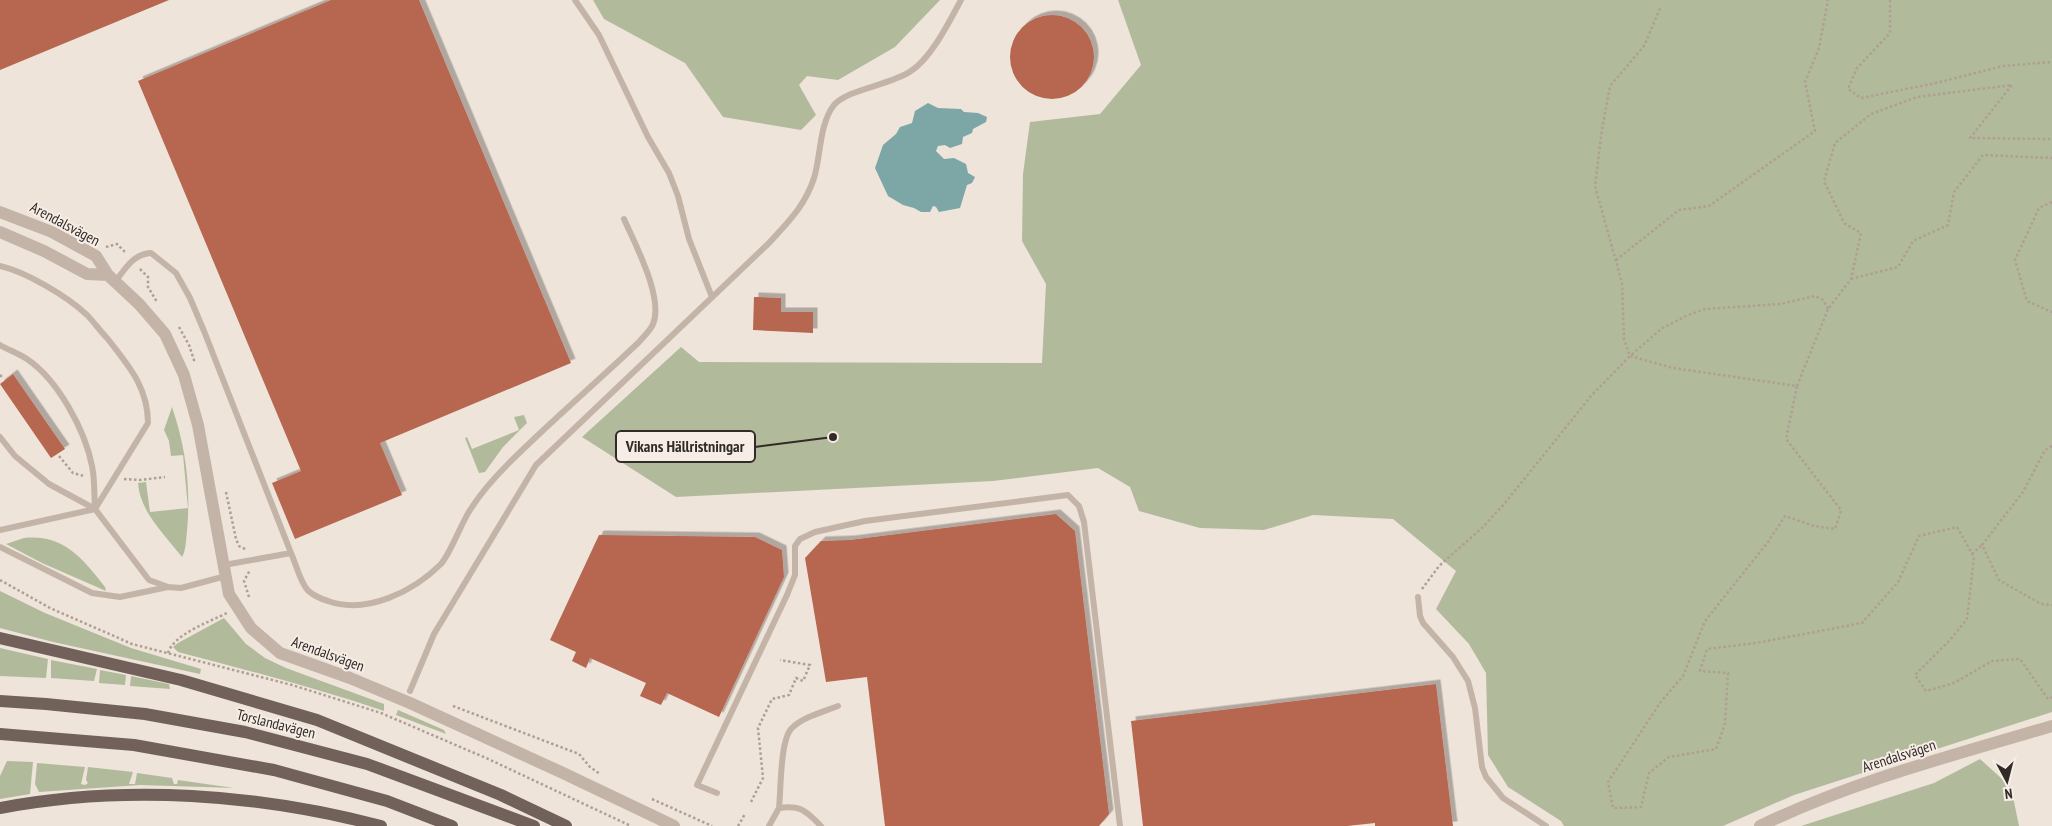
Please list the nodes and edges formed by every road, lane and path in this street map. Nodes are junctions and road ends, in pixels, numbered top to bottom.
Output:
1 (575, 0) edge
2 (961, 0) edge
3 (1828, 0) edge
4 (1890, 0) edge
5 (1661, 6) dead end
6 (2052, 62) edge
7 (2052, 139) edge
8 (2052, 158) edge
9 (2052, 202) edge
10 (0, 212) edge
11 (624, 219) dead end
12 (0, 232) edge
13 (105, 247) dead end
14 (132, 260) junction
15 (1616, 260) junction
16 (0, 266) edge
17 (112, 278) junction
18 (1851, 279) junction
19 (712, 297) junction
20 (159, 304) dead end
21 (1828, 309) junction
22 (2052, 312) edge
23 (177, 325) dead end
24 (0, 345) edge
25 (1630, 356) junction
26 (196, 367) dead end
27 (0, 375) edge
28 (3, 378) dead end
29 (1797, 386) junction
30 (0, 437) edge
31 (2052, 446) edge
32 (224, 484) dead end
33 (95, 509) junction
34 (0, 530) edge
35 (1982, 544) junction
36 (0, 547) edge
37 (291, 553) junction
38 (1972, 554) junction
39 (249, 560) junction
40 (225, 570) junction
41 (0, 580) edge
42 (168, 587) junction
43 (1418, 597) joint
44 (250, 601) dead end
45 (2052, 605) edge
46 (237, 608) junction
47 (0, 638) edge
48 (168, 653) junction
49 (780, 660) dead end
50 (410, 691) dead end
51 (2052, 697) edge
52 (0, 701) edge
53 (446, 704) dead end
54 (838, 706) dead end
55 (2052, 726) edge
56 (0, 734) edge
57 (600, 774) dead end
58 (717, 793) dead end
59 (644, 795) dead end
60 (751, 802) dead end
61 (0, 808) edge
62 (779, 808) junction
63 (745, 814) dead end
64 (381, 826) edge
65 (452, 826) edge
66 (534, 826) edge
67 (566, 826) edge
68 (631, 826) edge
69 (674, 826) edge
70 (712, 826) edge
71 (738, 826) edge
72 (768, 826) edge
73 (821, 826) edge
74 (1120, 826) edge
75 (1546, 826) edge
76 (1760, 826) edge

1 - 19 lane
2 - 19 lane
3 - 15 path
4 - 6 path
5 - 15 path
7 - 18 path
8 - 18 path
9 - 22 path
10 - 17 street, Arendalsvägen
11 - 37 lane
12 - 17 street
13 - 14 path
14 - 17 lane
14 - 20 path
14 - 37 lane
15 - 25 path
16 - 33 lane
17 - 40 street, Arendalsvägen
18 - 21 path
19 - 50 lane
21 - 25 path
21 - 29 path
23 - 26 path
24 - 33 lane
25 - 29 path
25 - 43 path
27 - 28 path
29 - 38 path
30 - 33 lane
31 - 35 path
32 - 39 path
33 - 34 lane
33 - 42 lane
35 - 38 path
35 - 45 path
36 - 42 lane
37 - 39 lane
38 - 51 path
39 - 40 lane
39 - 44 path
40 - 42 lane
40 - 46 street, Arendalsvägen
41 - 48 path
43 - 75 lane
46 - 48 path
46 - 69 street, Arendalsvägen
47 - 67 main road
48 - 68 path
49 - 60 path
52 - 66 main road, Torslandavägen
53 - 57 path
54 - 62 lane
55 - 76 street, Arendalsvägen
56 - 65 main road
58 - 74 lane
59 - 70 path
61 - 64 main road
62 - 72 lane
62 - 73 lane
63 - 71 path

